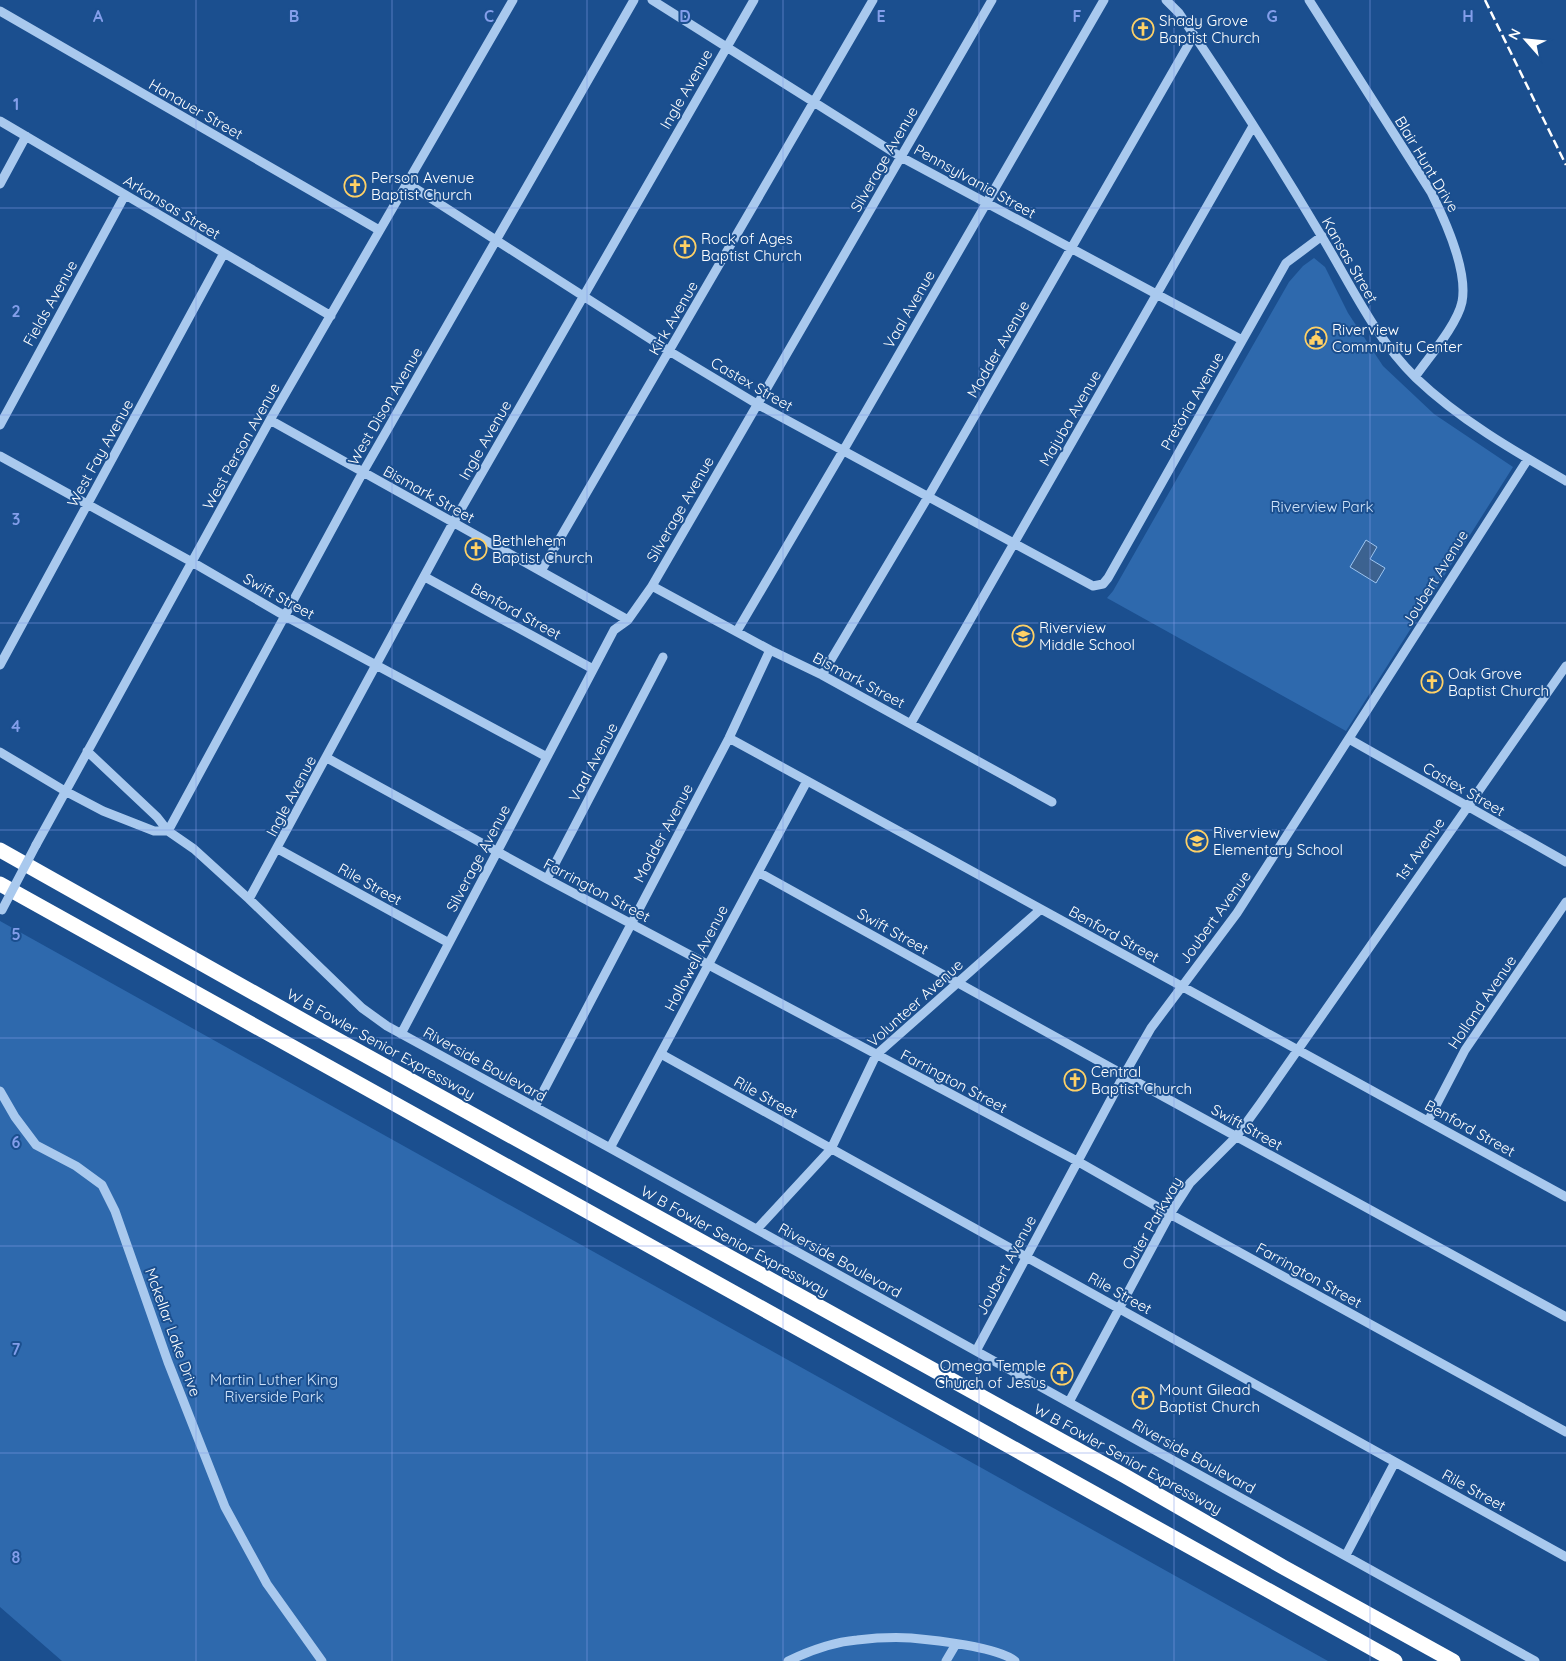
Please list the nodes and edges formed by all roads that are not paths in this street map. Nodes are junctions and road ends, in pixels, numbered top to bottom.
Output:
1 (513, 0) edge
2 (634, 0) edge
3 (652, 0) edge
4 (754, 0) edge
5 (873, 0) edge
6 (992, 0) edge
7 (1104, 0) edge
8 (1166, 0) edge
9 (1309, 0) edge
10 (0, 11) edge
11 (1194, 35) junction
12 (726, 48) junction
13 (813, 102) junction
14 (0, 121) edge
15 (1253, 126) junction
16 (26, 136) junction
17 (901, 157) junction
18 (407, 183) junction
19 (0, 184) edge
20 (125, 195) junction
21 (986, 204) junction
22 (379, 230) junction
23 (1322, 236) junction
24 (497, 239) junction
25 (1071, 249) junction
26 (224, 253) junction
27 (584, 295) junction
28 (1157, 295) junction
29 (331, 316) junction
30 (1242, 340) junction
31 (670, 351) junction
32 (1415, 377) junction
33 (757, 404) junction
34 (270, 420) junction
35 (0, 425) edge
36 (843, 452) junction
37 (0, 456) edge
38 (1528, 459) junction
39 (363, 472) junction
40 (1566, 481) edge
41 (928, 497) junction
42 (88, 504) junction
43 (453, 523) junction
44 (1013, 543) junction
45 (192, 562) junction
46 (541, 571) junction
47 (425, 576) junction
48 (652, 586) junction
49 (1097, 586) joint
50 (285, 616) junction
51 (628, 620) junction
52 (737, 632) junction
53 (770, 650) junction
54 (663, 658) dead end
55 (377, 664) junction
56 (0, 665) edge
57 (1566, 666) edge
58 (593, 669) junction
59 (822, 675) junction
60 (911, 724) junction
61 (729, 738) junction
62 (1349, 739) junction
63 (87, 751) junction
64 (0, 752) edge
65 (547, 757) junction
66 (327, 758) junction
67 (807, 781) junction
68 (65, 792) junction
69 (1052, 802) dead end
70 (1467, 806) junction
71 (168, 831) junction
72 (278, 849) junction
73 (0, 850) edge
74 (497, 852) junction
75 (1566, 862) edge
76 (758, 872) junction
77 (547, 879) junction
78 (0, 884) edge
79 (249, 899) junction
80 (1566, 902) edge
81 (1041, 909) junction
82 (1, 912) edge
83 (630, 924) junction
84 (449, 943) junction
85 (708, 965) junction
86 (958, 983) junction
87 (1181, 987) junction
88 (401, 1034) junction
89 (1299, 1049) junction
90 (661, 1054) junction
91 (876, 1055) junction
92 (1124, 1075) junction
93 (0, 1091) edge
94 (535, 1107) junction
95 (1428, 1121) junction
96 (1236, 1136) junction
97 (610, 1148) junction
98 (831, 1149) junction
99 (1077, 1161) junction
100 (1566, 1197) edge
101 (1170, 1214) junction
102 (757, 1229) junction
103 (1027, 1256) junction
104 (1120, 1309) junction
105 (1566, 1317) edge
106 (976, 1351) junction
107 (1070, 1402) junction
108 (1566, 1432) edge
109 (1396, 1462) junction
110 (1346, 1555) junction
111 (1566, 1557) edge
112 (956, 1644) junction
113 (322, 1661) edge
114 (788, 1661) edge
115 (946, 1661) edge
116 (1015, 1661) edge
117 (1395, 1661) edge
118 (1453, 1661) edge
119 (1535, 1661) edge

1 - 18 street, West Person Avenue
2 - 24 street, West Dison Avenue
3 - 12 street, Pennsylvania Street
4 - 12 street, Ingle Avenue
5 - 13 street, Kirk Avenue
6 - 17 street, Silverage Avenue
7 - 21 street, Vaal Avenue
8 - 11 street, Kansas Street
9 - 32 street, Blair Hunt Drive
10 - 22 street, Hanauer Street
11 - 15 street, Kansas Street
11 - 25 street, Modder Avenue
12 - 13 street, Pennsylvania Street
12 - 27 street, Ingle Avenue
13 - 17 street, Pennsylvania Street
13 - 31 street, Kirk Avenue
14 - 16 street, Arkansas Street
15 - 23 street, Kansas Street
15 - 28 street, Majuba Avenue
16 - 19 street
16 - 20 street, Arkansas Street
17 - 21 street, Pennsylvania Street
17 - 33 street, Silverage Avenue
18 - 22 street, West Person Avenue
18 - 24 street, Castex Street
20 - 26 street, Arkansas Street
20 - 35 street, Fields Avenue
21 - 25 street, Pennsylvania Street
21 - 36 street, Vaal Avenue
22 - 29 street, West Person Avenue
23 - 30 street, Pretoria Avenue
23 - 32 street, Kansas Street
24 - 27 street, Castex Street
24 - 39 street, West Dison Avenue
25 - 28 street, Pennsylvania Street
25 - 41 street, Modder Avenue
26 - 29 street, Arkansas Street
26 - 42 street, West Fay Avenue
27 - 31 street, Castex Street
27 - 43 street, Ingle Avenue
28 - 30 street, Pennsylvania Street
28 - 44 street, Majuba Avenue
29 - 34 street, West Person Avenue
30 - 49 street, Pretoria Avenue
31 - 33 street, Castex Street
31 - 46 street, Kirk Avenue
32 - 38 street, Kansas Street
33 - 36 street, Castex Street
33 - 48 street, Silverage Avenue
34 - 39 street, Bismark Street
34 - 45 street, West Person Avenue
36 - 41 street, Castex Street
36 - 52 street, Vaal Avenue
37 - 42 street, Swift Street
38 - 40 street, Kansas Street
38 - 62 street, Joubert Avenue
39 - 43 street, Bismark Street
39 - 50 street, West Dison Avenue
41 - 44 street, Castex Street
41 - 59 street, Modder Avenue
42 - 45 street, Swift Street
42 - 56 street, West Fay Avenue
43 - 46 street, Bismark Street
43 - 47 street, Ingle Avenue
44 - 49 street, Castex Street
44 - 60 street, Majuba Avenue
45 - 50 street, Swift Street
45 - 63 street, West Person Avenue
46 - 51 street, Bismark Street
47 - 55 street, Ingle Avenue
47 - 58 street, Benford Street
48 - 51 street, Silverage Avenue
48 - 52 street, Bismark Street
50 - 55 street, Swift Street
50 - 71 street, West Dison Avenue
51 - 58 street, Silverage Avenue
52 - 53 street, Bismark Street
53 - 59 street, Bismark Street
53 - 61 street, Modder Avenue
54 - 77 street, Vaal Avenue
55 - 65 street, Swift Street
55 - 66 street, Ingle Avenue
57 - 70 street, 1st Avenue
58 - 65 street, Silverage Avenue
59 - 60 street, Bismark Street
60 - 69 street, Bismark Street
61 - 67 street, Benford Street
61 - 83 street, Modder Avenue
62 - 70 street, Castex Street
62 - 87 street, Joubert Avenue
63 - 68 street, West Person Avenue
63 - 71 street, Riverside Boulevard
64 - 68 street, Riverside Boulevard
65 - 74 street, Silverage Avenue
66 - 72 street, Ingle Avenue
66 - 74 street, Farrington Street
67 - 76 street, Hollowell Avenue
67 - 81 street, Benford Street
68 - 71 street, Riverside Boulevard
68 - 82 street, West Person Avenue, bridge
70 - 75 street, Castex Street
70 - 89 street, 1st Avenue
71 - 79 street, Riverside Boulevard
72 - 79 street, Ingle Avenue
72 - 84 street, Rile Street
73 - 118 highway, W B Fowler Senior Expressway
74 - 77 street, Farrington Street
74 - 84 street, Silverage Avenue
76 - 85 street, Hollowell Avenue
76 - 86 street, Swift Street
77 - 83 street, Farrington Street
78 - 117 highway
79 - 88 street, Riverside Boulevard
80 - 95 street, Holland Avenue
81 - 86 street, Volunteer Avenue
81 - 87 street, Benford Street
83 - 85 street, Farrington Street
83 - 94 street, Modder Avenue
84 - 88 street, Silverage Avenue
85 - 90 street, Hollowell Avenue
85 - 91 street, Farrington Street
86 - 91 street, Volunteer Avenue
86 - 92 street, Swift Street
87 - 89 street, Benford Street
87 - 92 street, Joubert Avenue
88 - 94 street, Riverside Boulevard
89 - 95 street, Benford Street
89 - 96 street, Outer Parkway
90 - 97 street, Hollowell Avenue
90 - 98 street, Rile Street
91 - 98 street, Volunteer Avenue
91 - 99 street, Farrington Street
92 - 96 street, Swift Street
92 - 99 street, Joubert Avenue
93 - 113 street, Mckellar Lake Drive
94 - 97 street, Riverside Boulevard
95 - 100 street, Benford Street
96 - 101 street, Outer Parkway
96 - 105 street, Swift Street
97 - 102 street, Riverside Boulevard
98 - 102 street, Volunteer Avenue
98 - 103 street, Rile Street
99 - 101 street, Farrington Street
99 - 103 street, Joubert Avenue
101 - 104 street, Outer Parkway
101 - 108 street, Farrington Street
102 - 106 street, Riverside Boulevard
103 - 104 street, Rile Street
103 - 106 street, Joubert Avenue
104 - 107 street, Outer Parkway
104 - 109 street, Rile Street
106 - 107 street, Riverside Boulevard
107 - 110 street, Riverside Boulevard
109 - 110 street
109 - 111 street, Rile Street
110 - 119 street, Riverside Boulevard
112 - 114 street
112 - 115 street
112 - 116 street

